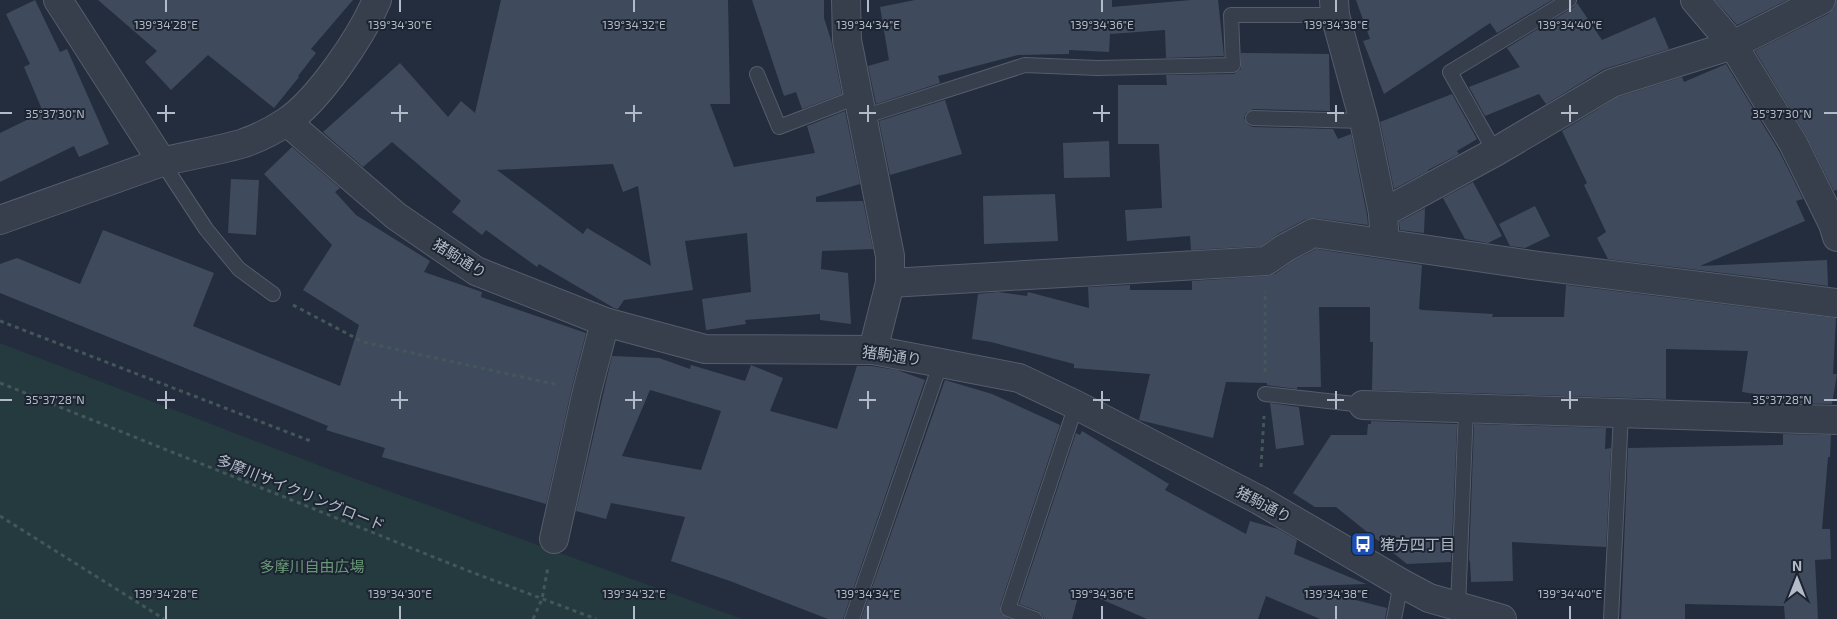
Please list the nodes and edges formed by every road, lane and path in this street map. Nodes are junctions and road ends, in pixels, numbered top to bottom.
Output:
1 (58, 0) edge
2 (377, 0) edge
3 (846, 0) edge
4 (1569, 0) edge
5 (1695, 0) edge
6 (1821, 0) edge
7 (1334, 7) edge
8 (1733, 45) junction
9 (757, 74) dead end
10 (860, 107) junction
11 (1252, 118) dead end
12 (1364, 121) junction
13 (287, 122) junction
14 (1495, 152) junction
15 (162, 162) junction
16 (1383, 214) junction
17 (0, 220) edge
18 (1836, 228) edge
19 (1385, 243) junction
20 (1266, 261) junction
21 (890, 283) junction
22 (273, 294) joint
23 (1837, 303) edge
24 (0, 321) edge
25 (605, 322) junction
26 (873, 350) junction
27 (941, 362) junction
28 (0, 383) edge
29 (587, 391) junction
30 (1265, 394) junction
31 (1076, 405) junction
32 (1363, 405) joint
33 (1466, 408) junction
34 (1621, 414) junction
35 (1837, 420) edge
36 (313, 442) dead end
37 (1259, 500) junction
38 (0, 516) edge
39 (554, 540) dead end
40 (1401, 583) junction
41 (542, 599) junction
42 (1458, 606) junction
43 (164, 619) edge
44 (533, 619) edge
45 (596, 619) edge
46 (852, 619) edge
47 (1035, 619) edge
48 (1394, 619) edge
49 (1502, 619) edge
50 (1611, 619) edge

1 - 15 street
2 - 13 street
3 - 10 street
4 - 14 lane
5 - 8 street
6 - 8 street
7 - 10 lane
7 - 12 street
8 - 14 street
8 - 18 street
9 - 10 lane
10 - 21 street
11 - 12 lane
12 - 16 street
13 - 15 street
13 - 25 street, 猪駒通り
14 - 16 street
15 - 17 street
15 - 22 lane
16 - 19 street
19 - 20 street
19 - 23 street
20 - 21 street
20 - 30 path
21 - 26 street
22 - 29 path
24 - 36 path
25 - 26 street, 猪駒通り
25 - 29 street
26 - 27 street, 猪駒通り
27 - 31 street, 猪駒通り
27 - 46 lane
28 - 41 path, 多摩川サイクリングロード
29 - 39 street
30 - 32 lane
30 - 37 path
31 - 37 street, 猪駒通り
31 - 47 lane
32 - 33 street
33 - 34 street
33 - 42 lane
34 - 35 street
34 - 50 lane
37 - 40 street, 猪駒通り
38 - 43 path
40 - 42 street, 猪駒通り
40 - 48 lane
41 - 44 path
41 - 45 path, 多摩川サイクリングロード
42 - 49 street, 猪駒通り

